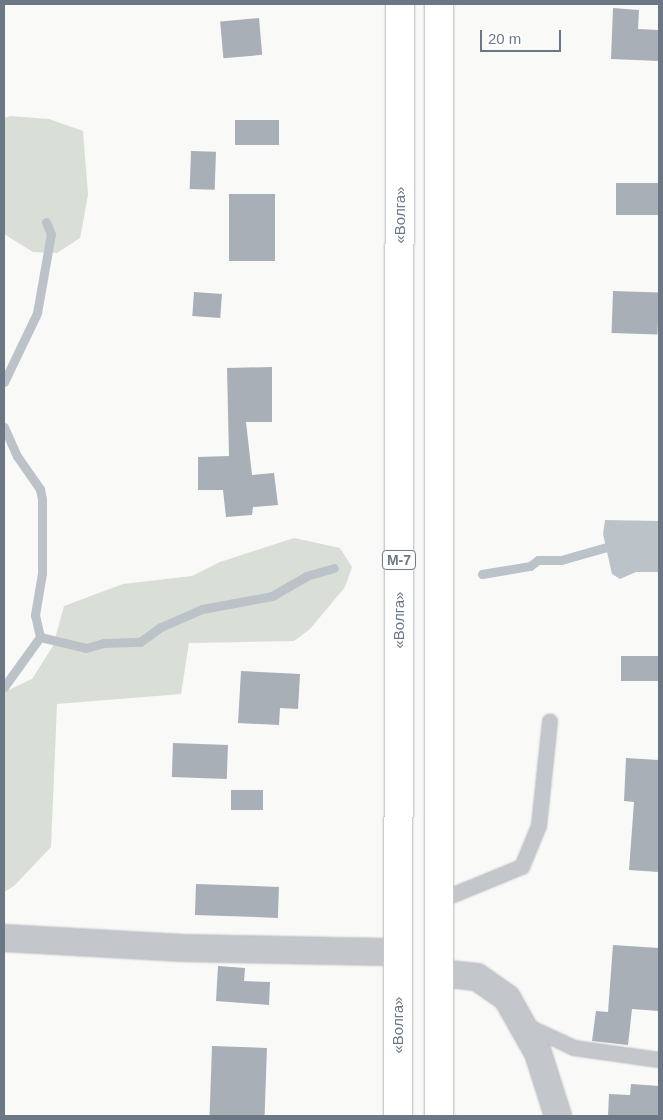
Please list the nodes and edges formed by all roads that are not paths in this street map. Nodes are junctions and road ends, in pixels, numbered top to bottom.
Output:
1 (400, 4) edge
2 (439, 4) edge
3 (550, 722) dead end
4 (439, 901) junction
5 (4, 938) edge
6 (398, 952) junction
7 (439, 973) junction
8 (525, 1024) junction
9 (659, 1060) edge
10 (398, 1116) edge
11 (439, 1116) edge
12 (558, 1116) edge

1 - 6 highway, «Волга» / М-7
2 - 4 highway, М-7
3 - 4 lane
4 - 7 highway, М-7
5 - 6 street
6 - 10 highway, «Волга» / М-7
7 - 8 street
7 - 11 highway, М-7
8 - 9 lane
8 - 12 street

